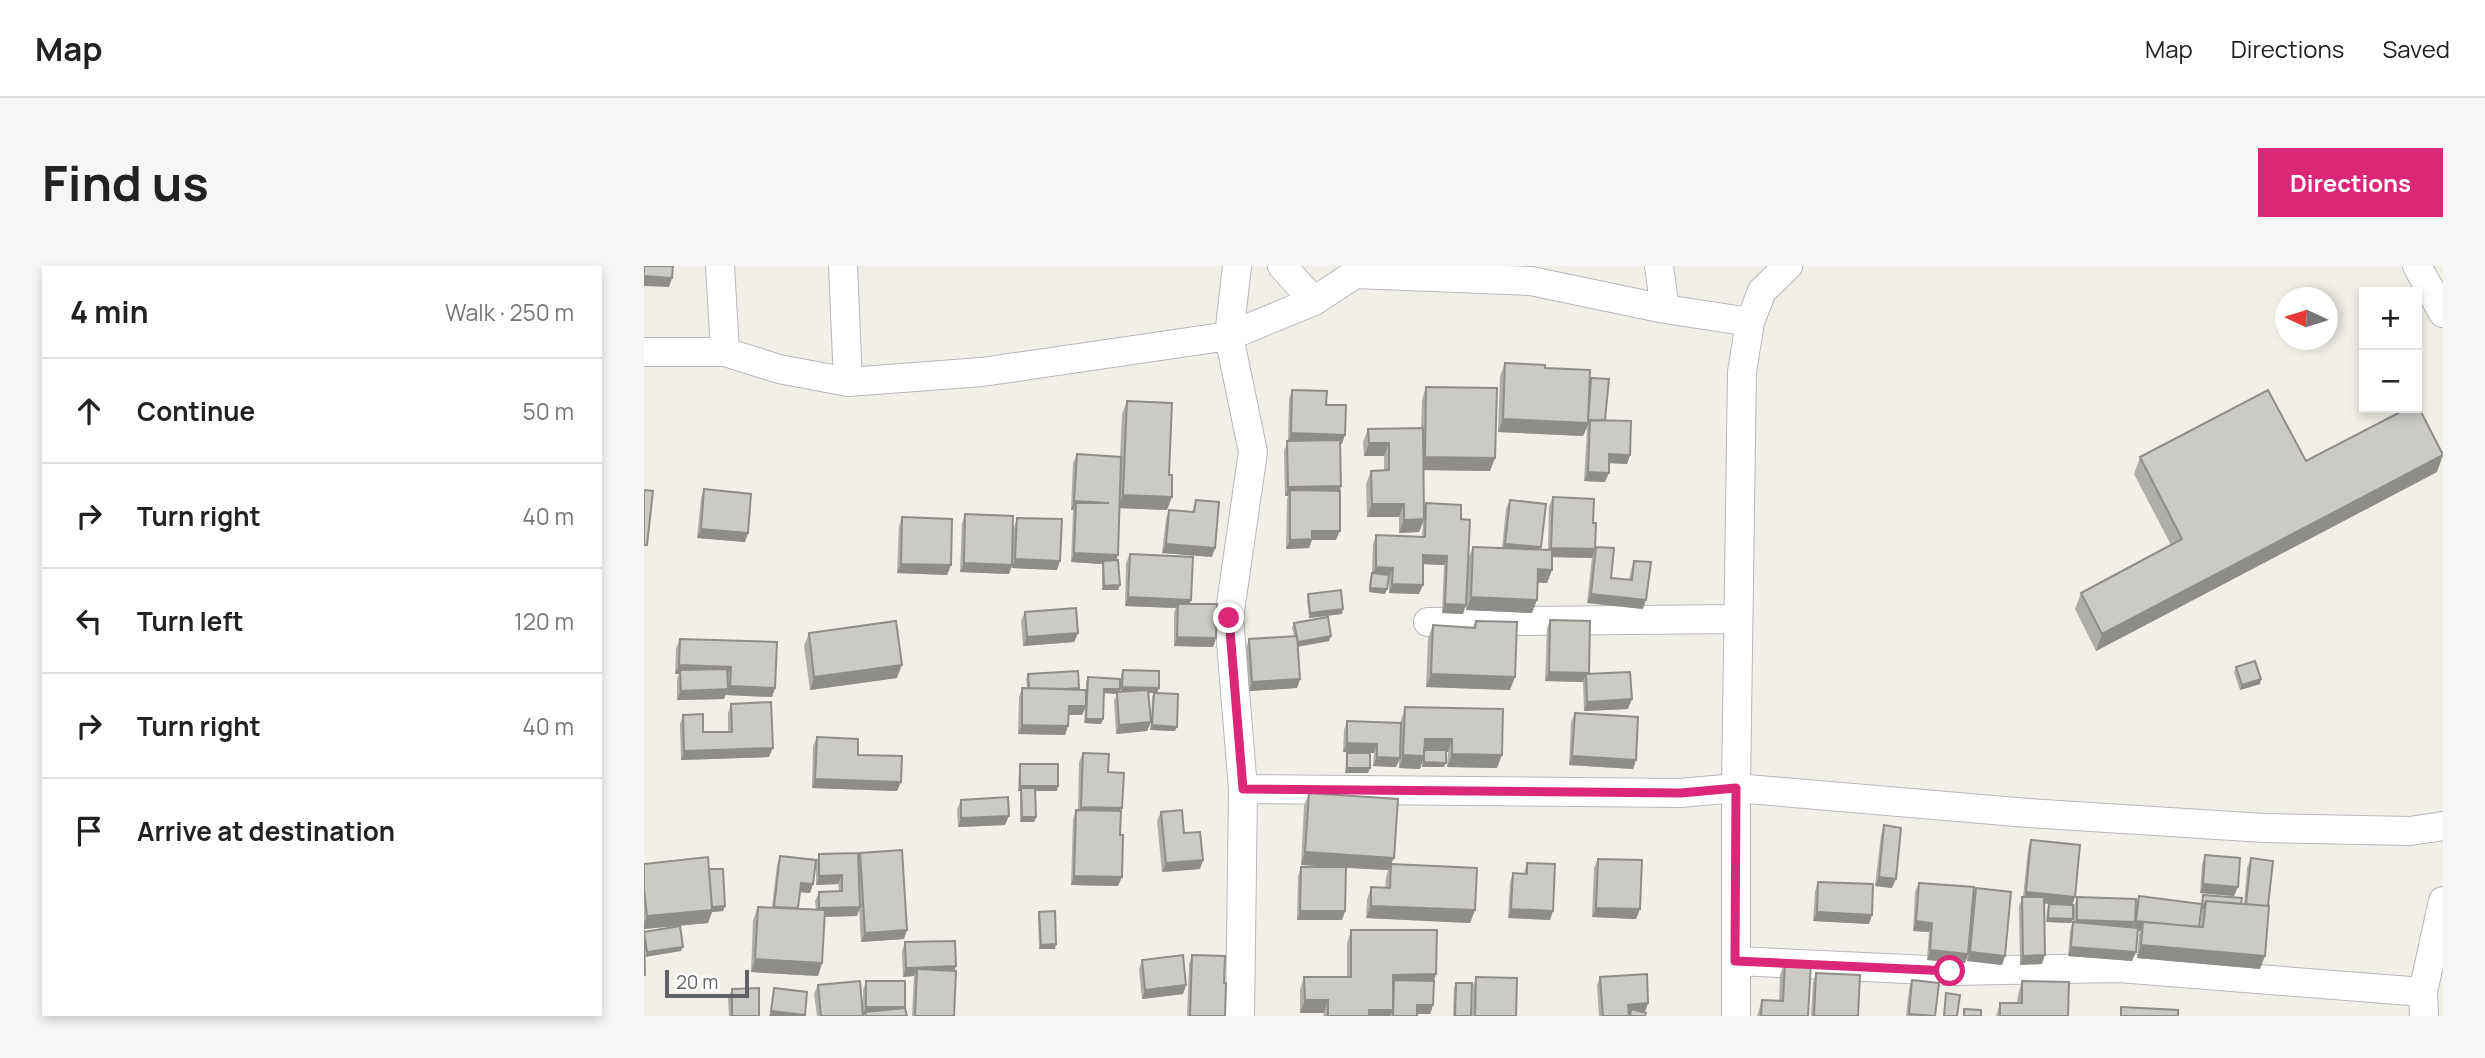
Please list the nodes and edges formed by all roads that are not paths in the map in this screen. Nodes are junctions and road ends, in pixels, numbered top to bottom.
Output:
1 (720, 266) edge
2 (844, 266) edge
3 (1237, 266) edge
4 (1282, 266) edge
5 (1659, 266) edge
6 (1788, 266) edge
7 (2417, 266) edge
8 (1581, 278) edge
9 (1314, 301) junction
10 (1665, 309) junction
11 (2443, 313) edge
12 (1750, 322) junction
13 (1229, 336) junction
14 (644, 352) edge
15 (725, 352) junction
16 (848, 382) junction
17 (1738, 619) junction
18 (1428, 622) dead end
19 (1736, 788) junction
20 (1243, 789) junction
21 (2443, 826) edge
22 (2443, 901) edge
23 (1735, 961) junction
24 (2424, 1004) edge
25 (1240, 1016) edge
26 (1736, 1016) edge

1 - 15 street
2 - 16 street
3 - 13 street
4 - 9 street
5 - 10 street
6 - 12 street
7 - 11 street
8 - 9 street
8 - 10 street
9 - 13 street
10 - 12 street
12 - 17 street
13 - 16 street
13 - 20 street
14 - 15 street
15 - 16 street
17 - 18 street
17 - 19 street
19 - 20 street
19 - 21 street
19 - 23 street
20 - 25 street
22 - 24 street
23 - 24 street
23 - 26 street

